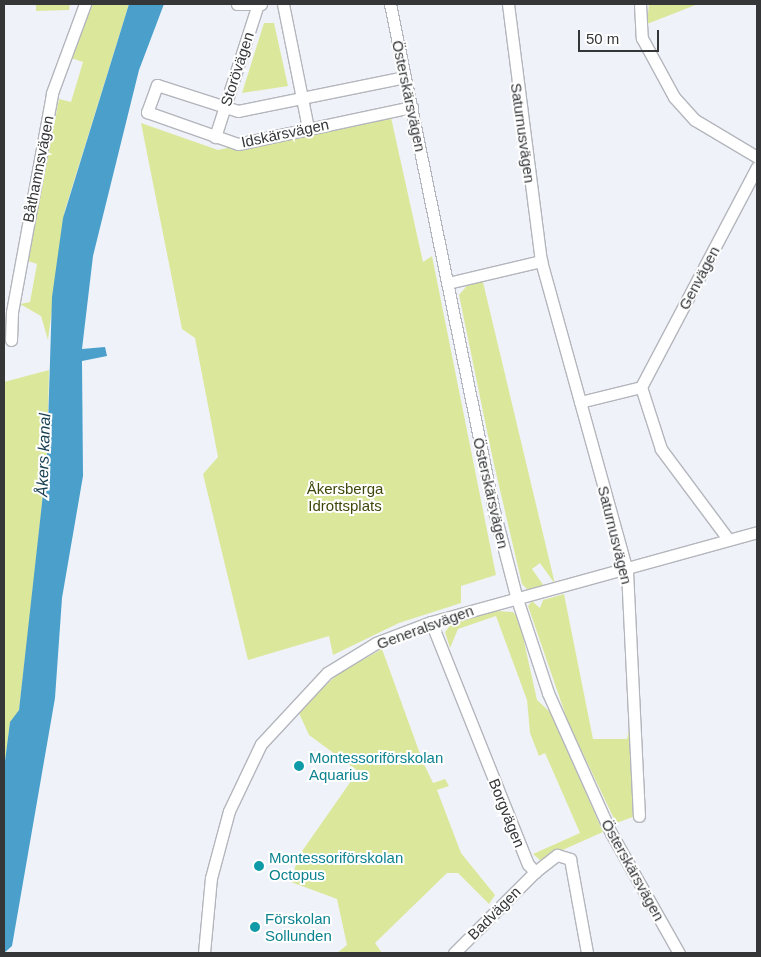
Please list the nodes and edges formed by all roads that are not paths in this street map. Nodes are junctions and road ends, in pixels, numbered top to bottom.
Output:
1 (85, 4) edge
2 (237, 4) edge
3 (259, 4) edge
4 (283, 4) edge
5 (390, 4) edge
6 (508, 4) edge
7 (640, 4) edge
8 (405, 77) junction
9 (302, 98) junction
10 (225, 107) junction
11 (412, 107) junction
12 (308, 128) junction
13 (214, 137) junction
14 (757, 157) edge
15 (757, 168) edge
16 (541, 262) junction
17 (448, 283) junction
18 (11, 340) dead end
19 (641, 388) junction
20 (580, 402) junction
21 (757, 532) edge
22 (728, 539) junction
23 (627, 571) junction
24 (517, 599) junction
25 (431, 622) junction
26 (639, 816) dead end
27 (535, 872) junction
28 (204, 953) edge
29 (454, 953) edge
30 (587, 953) edge
31 (679, 953) edge

1 - 18 street, Båthamnsvägen
2 - 3 street
3 - 10 street, Storövägen
4 - 9 street
5 - 8 street, Österskärsvägen
6 - 16 street, Saturnusvägen
7 - 14 street
8 - 9 street, Idskärsvägen
8 - 11 street, Österskärsvägen
9 - 10 street, Idskärsvägen
9 - 12 street
10 - 13 street, Storövägen
10 - 13 street, Idskärsvägen
11 - 12 street, Idskärsvägen
11 - 17 street, Österskärsvägen
12 - 13 street, Idskärsvägen
15 - 19 street, Genvägen
16 - 17 street
16 - 20 street, Saturnusvägen
17 - 24 street, Österskärsvägen
19 - 20 street
19 - 22 street
20 - 23 street, Saturnusvägen
21 - 22 street, Generalsvägen
22 - 23 street, Generalsvägen
23 - 24 street, Generalsvägen
23 - 26 street, Saturnusvägen
24 - 25 street, Generalsvägen
24 - 31 street, Österskärsvägen
25 - 27 street, Borgvägen
25 - 28 street, Generalsvägen
27 - 29 street, Badvägen
27 - 30 street

